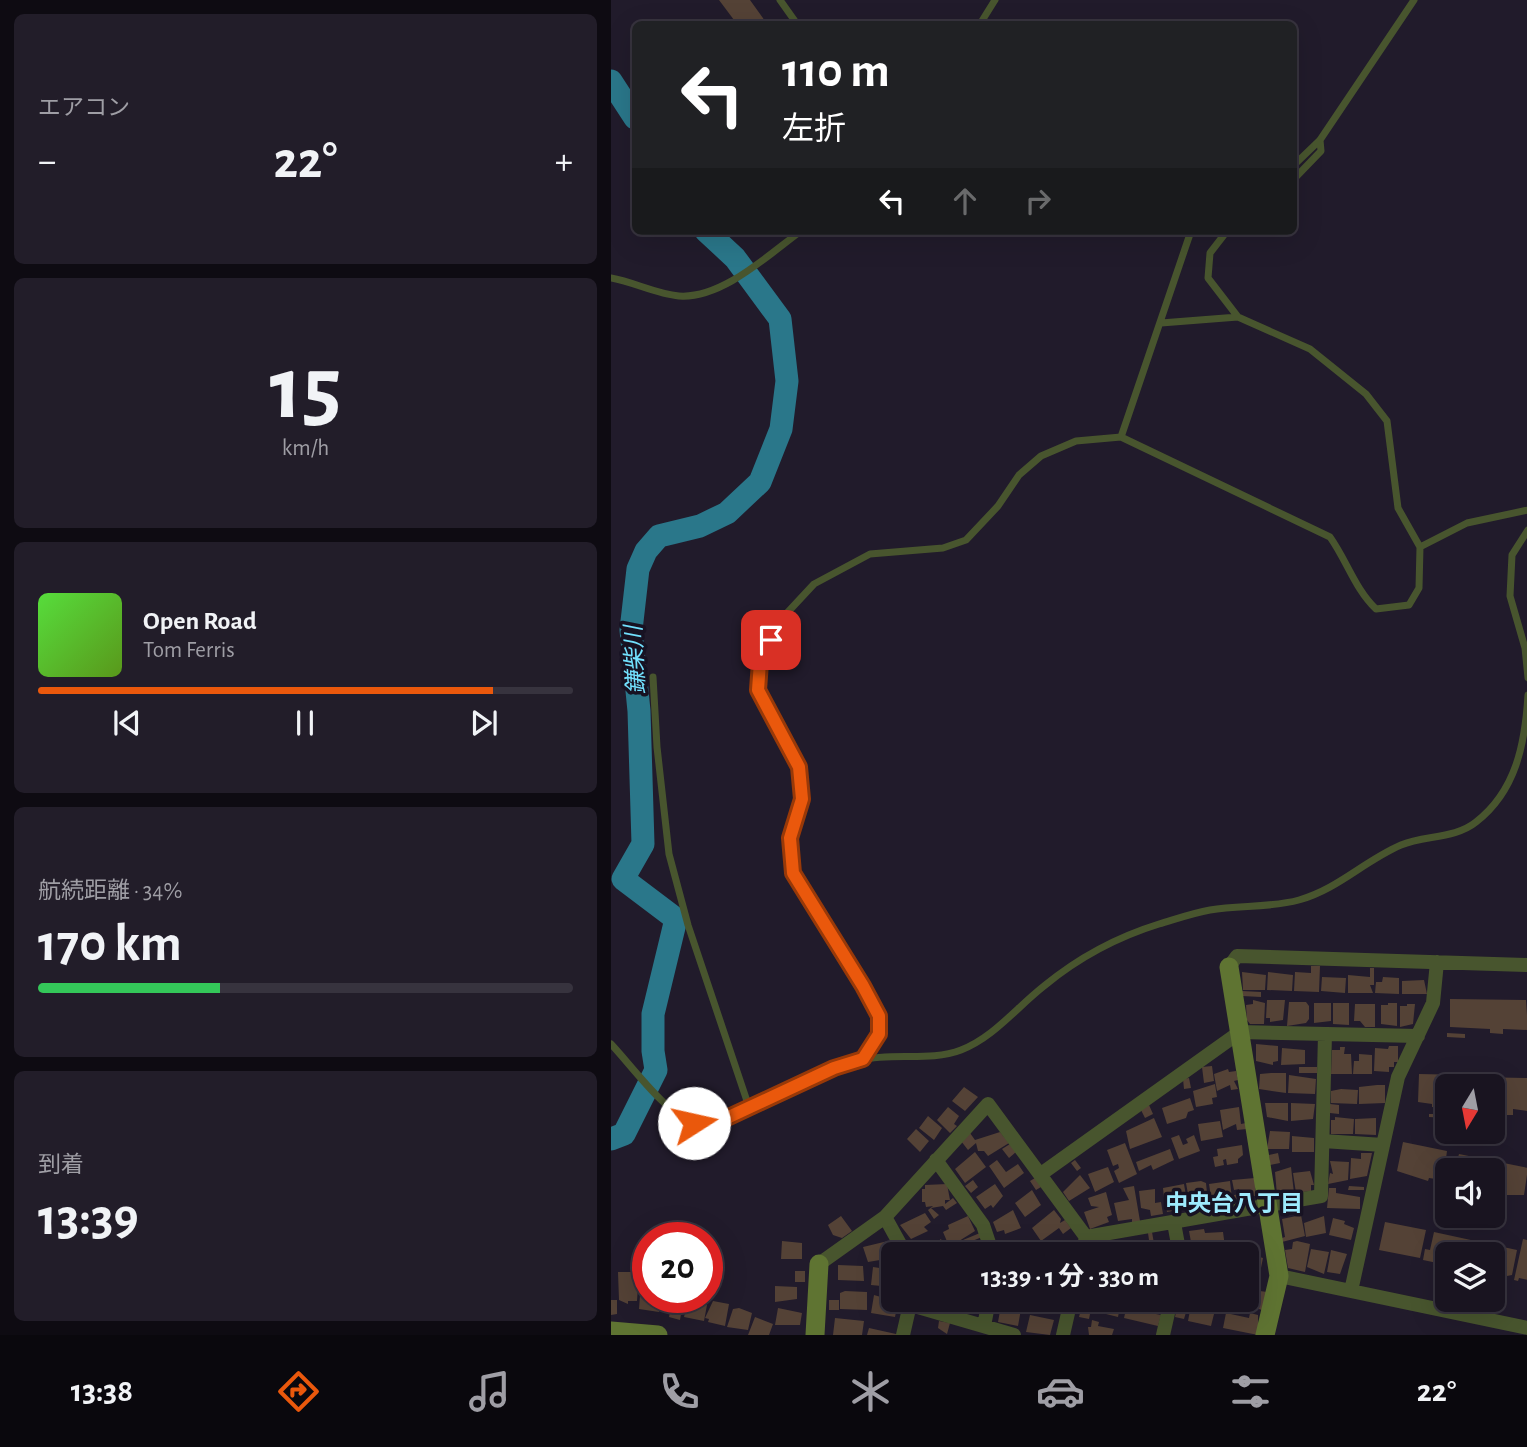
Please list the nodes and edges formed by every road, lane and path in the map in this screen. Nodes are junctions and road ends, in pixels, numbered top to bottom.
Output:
1 (780, 0) edge
2 (995, 0) edge
3 (1414, 0) edge
4 (795, 21) edge
5 (982, 21) edge
6 (1320, 139) junction
7 (1297, 162) edge
8 (1297, 176) edge
9 (795, 235) edge
10 (1190, 235) edge
11 (1224, 235) edge
12 (611, 278) edge
13 (1238, 317) junction
14 (1161, 323) junction
15 (1121, 437) junction
16 (1527, 510) edge
17 (1527, 530) edge
18 (1420, 547) junction
19 (653, 677) dead end
20 (1527, 678) edge
21 (1527, 695) edge
22 (1436, 962) junction
23 (1527, 965) edge
24 (1229, 967) joint
25 (1240, 1031) junction
26 (1325, 1034) junction
27 (1418, 1036) junction
28 (611, 1044) edge
29 (863, 1059) junction
30 (749, 1107) junction
31 (1323, 1142) junction
32 (1383, 1145) junction
33 (936, 1160) junction
34 (1041, 1174) junction
35 (1268, 1206) junction
36 (885, 1217) junction
37 (1175, 1223) junction
38 (1086, 1237) junction
39 (899, 1242) edge
40 (989, 1242) edge
41 (1085, 1242) edge
42 (1178, 1242) edge
43 (819, 1264) joint
44 (1279, 1276) junction
45 (1351, 1291) junction
46 (909, 1312) edge
47 (941, 1312) edge
48 (987, 1312) edge
49 (1068, 1312) edge
50 (1168, 1312) edge
51 (984, 1326) junction
52 (1527, 1328) edge
53 (611, 1331) edge
54 (658, 1335) edge
55 (815, 1335) edge
56 (903, 1335) edge
57 (1014, 1335) edge
58 (1063, 1335) edge
59 (1163, 1335) edge
60 (1265, 1335) edge

1 - 4 lane
2 - 5 lane
3 - 6 lane
6 - 7 lane
6 - 8 lane
9 - 12 lane
10 - 14 lane
11 - 13 lane
13 - 14 lane
13 - 18 lane
14 - 15 lane
15 - 18 lane
15 - 29 lane
16 - 18 lane
17 - 20 lane
19 - 30 lane
21 - 29 lane
22 - 23 street
22 - 24 street
22 - 27 street
24 - 25 street
25 - 26 street
25 - 34 street
25 - 35 street
26 - 27 street
26 - 31 street
27 - 32 street
28 - 30 lane
29 - 30 lane
31 - 32 street
31 - 35 street
32 - 45 street
33 - 34 street
33 - 36 street
33 - 40 street
34 - 38 street
35 - 37 street
35 - 44 street
36 - 39 street
36 - 43 street
37 - 38 street
37 - 42 street
38 - 41 street
43 - 55 street
44 - 45 street
44 - 60 street
45 - 52 street
46 - 56 street
47 - 51 street
48 - 51 street
49 - 58 street
50 - 59 street
51 - 57 street
53 - 54 street

